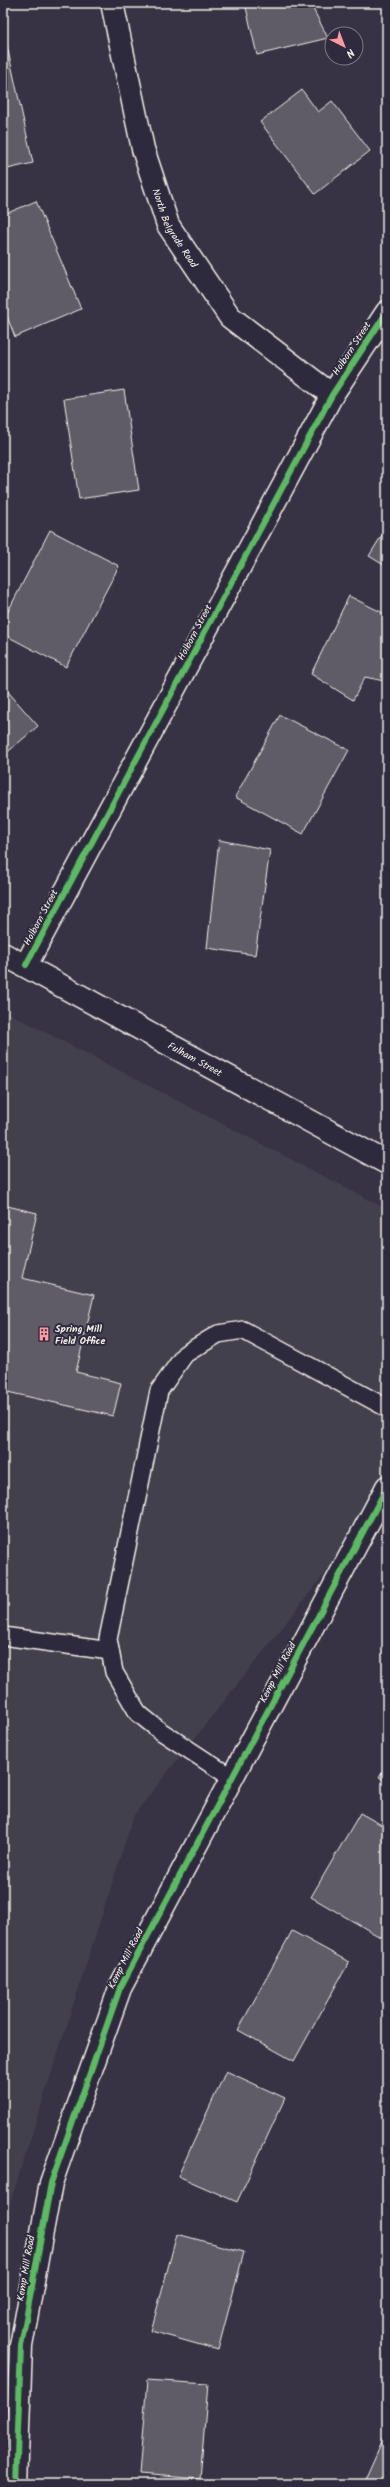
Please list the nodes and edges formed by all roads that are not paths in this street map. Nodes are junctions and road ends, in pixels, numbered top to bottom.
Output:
1 (112, 3) edge
2 (387, 312) edge
3 (332, 395) junction
4 (3, 954) edge
5 (26, 965) junction
6 (387, 1163) edge
7 (387, 1408) edge
8 (387, 1487) edge
9 (3, 1636) edge
10 (110, 1651) junction
11 (232, 1778) junction
12 (16, 2484) edge

1 - 3 street, North Belgrade Road
2 - 3 street, Holborn Street
3 - 5 street, Holborn Street
4 - 5 street, Fulham Street
5 - 6 street, Fulham Street
7 - 10 lane
8 - 11 street, Kemp Mill Road
9 - 10 lane
10 - 11 lane
11 - 12 street, Kemp Mill Road

